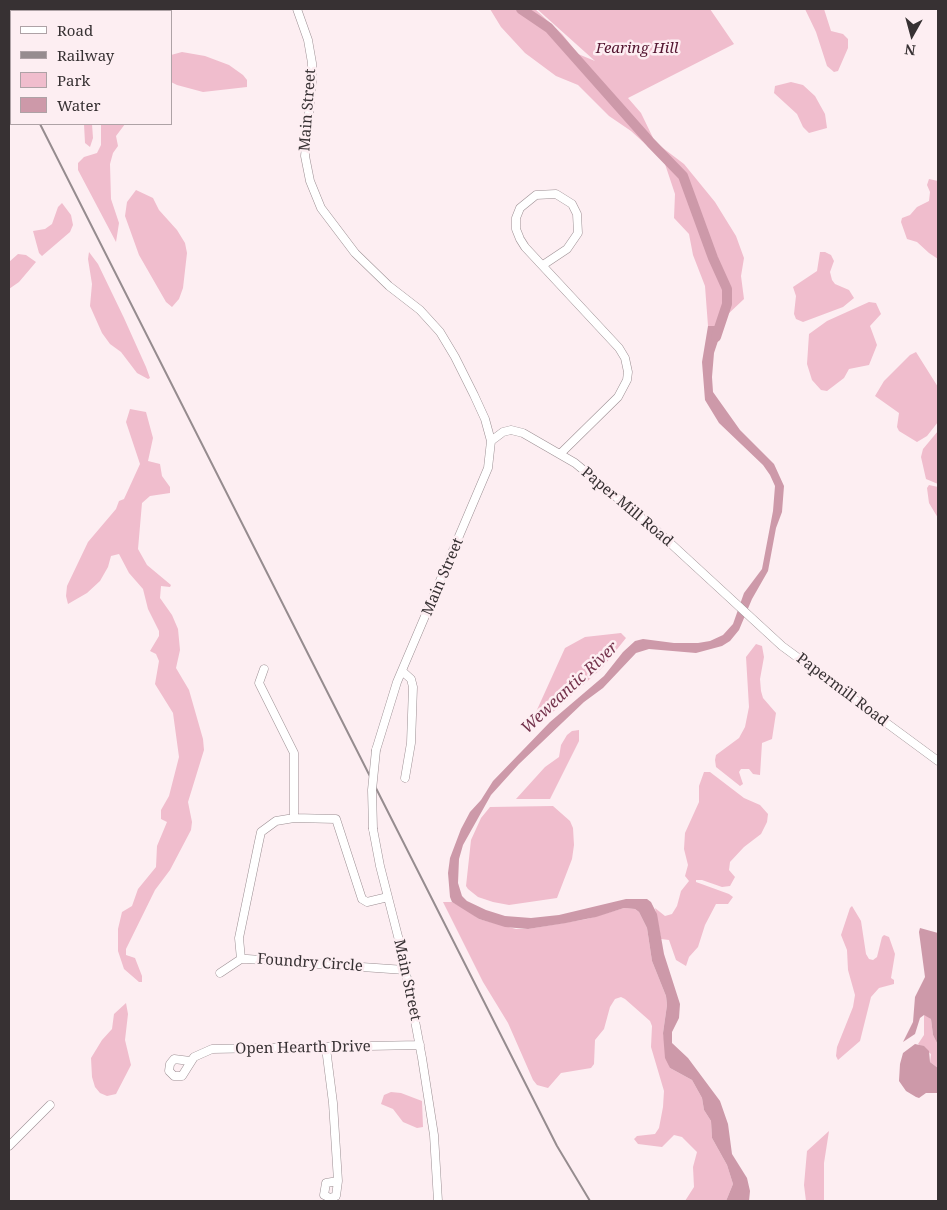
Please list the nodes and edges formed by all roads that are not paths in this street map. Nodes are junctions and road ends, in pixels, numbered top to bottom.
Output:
1 (297, 9) edge
2 (543, 265) junction
3 (491, 440) junction
4 (560, 454) junction
5 (749, 615) joint
6 (264, 669) dead end
7 (402, 671) junction
8 (938, 761) edge
9 (405, 778) dead end
10 (294, 818) junction
11 (388, 897) junction
12 (241, 959) junction
13 (405, 970) junction
14 (220, 973) dead end
15 (420, 1045) junction
16 (326, 1048) junction
17 (190, 1062) dead end
18 (50, 1106) dead end
19 (9, 1146) edge
20 (338, 1181) dead end
21 (438, 1201) edge

1 - 3 street, Main Street
2 - 2 street
2 - 4 street
3 - 4 street, Paper Mill Road
3 - 7 street, Main Street
4 - 5 street, Paper Mill Road
5 - 8 street, Papermill Road
6 - 10 street
7 - 9 street
7 - 11 street, Main Street, bridge
10 - 11 street
10 - 12 street
11 - 13 street, Main Street
12 - 13 street, Foundry Circle
12 - 14 street, Foundry Circle
13 - 15 street, Main Street
15 - 16 street, Open Hearth Drive
15 - 21 street, Main Street
16 - 17 street, Open Hearth Drive
16 - 20 street
18 - 19 street

